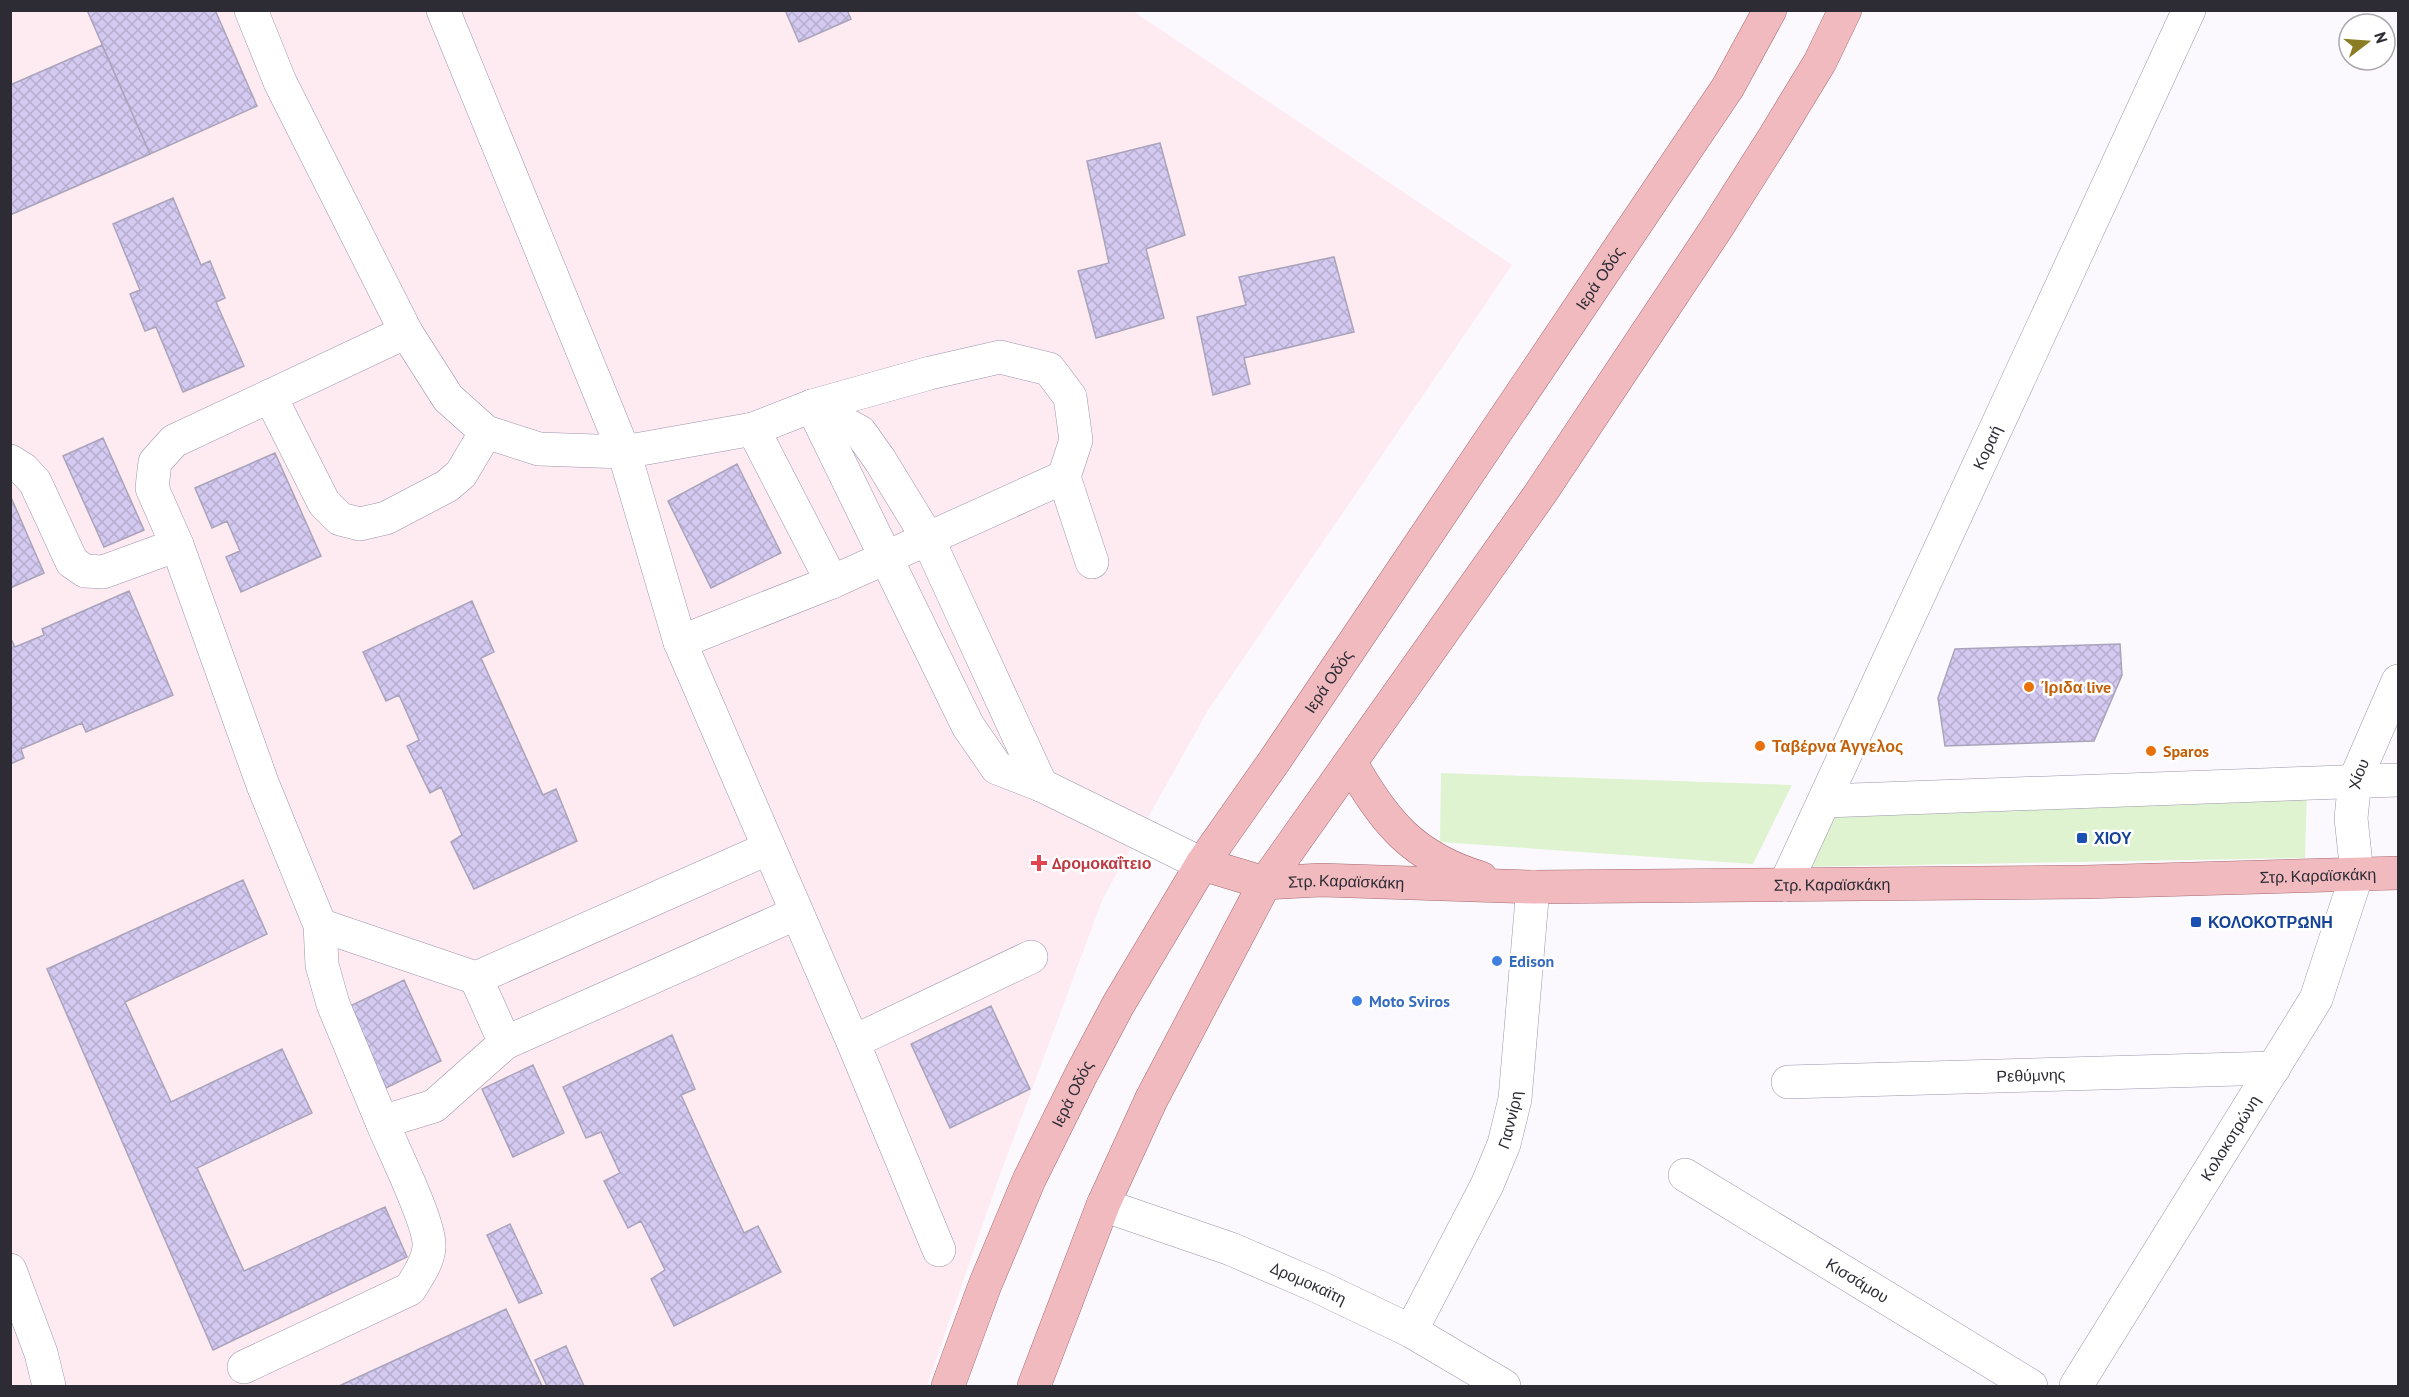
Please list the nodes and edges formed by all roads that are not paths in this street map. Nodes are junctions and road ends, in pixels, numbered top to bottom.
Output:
1 (250, 10) edge
2 (1770, 10) edge
3 (1845, 10) edge
4 (2189, 10) edge
5 (448, 12) edge
6 (406, 332) junction
7 (270, 396) junction
8 (812, 406) junction
9 (753, 429) junction
10 (486, 432) junction
11 (624, 452) junction
12 (10, 461) edge
13 (1064, 477) junction
14 (927, 537) junction
15 (177, 545) junction
16 (887, 556) junction
17 (1092, 562) dead end
18 (832, 582) junction
19 (680, 642) junction
20 (2398, 681) edge
21 (1351, 763) junction
22 (2355, 780) junction
23 (2398, 780) edge
24 (1041, 786) junction
25 (1825, 801) junction
26 (769, 848) junction
27 (1202, 864) junction
28 (2398, 873) edge
29 (2356, 874) junction
30 (1265, 883) junction
31 (1785, 885) junction
32 (1533, 887) junction
33 (797, 913) junction
34 (320, 924) junction
35 (1031, 957) dead end
36 (476, 978) junction
37 (853, 1042) junction
38 (505, 1043) junction
39 (2274, 1068) junction
40 (1788, 1082) dead end
41 (382, 1122) junction
42 (1685, 1175) dead end
43 (1103, 1205) junction
44 (939, 1250) dead end
45 (10, 1270) edge
46 (1411, 1331) junction
47 (244, 1367) dead end
48 (49, 1386) edge
49 (948, 1386) edge
50 (1034, 1386) edge
51 (1504, 1386) edge
52 (2031, 1386) edge
53 (2076, 1386) edge

1 - 6 street
2 - 27 main road, Ιερά Οδός
3 - 21 main road
4 - 25 street, Κοραή
5 - 11 street
6 - 7 street
6 - 10 street
7 - 10 street
7 - 15 street
8 - 9 street
8 - 13 street
8 - 14 street
8 - 16 street
9 - 11 street
9 - 18 street
10 - 11 street
11 - 19 street
12 - 15 street
13 - 14 street
13 - 17 street
14 - 16 street
14 - 24 street
15 - 34 street
16 - 18 street
16 - 24 street
18 - 19 street
19 - 26 street
20 - 22 street, Χίου
21 - 30 main road
21 - 32 main road
22 - 23 street
22 - 25 street
22 - 29 street, Χίου
24 - 27 street
25 - 31 street, Κοραή
26 - 33 street
26 - 36 street
27 - 30 main road, Στρ. Καραϊσκάκη
27 - 49 main road, Ιερά Οδός
28 - 29 main road, Στρ. Καραϊσκάκη
29 - 31 main road, Στρ. Καραϊσκάκη
29 - 39 street, Κολοκοτρώνη
30 - 32 main road, Στρ. Καραϊσκάκη
30 - 43 main road
31 - 32 main road, Στρ. Καραϊσκάκη
32 - 46 street, Γιαννίρη
33 - 37 street
33 - 38 street
34 - 36 street
34 - 41 street
35 - 37 street
36 - 38 street
37 - 44 street
38 - 41 street
39 - 40 street, Ρεθύμνης
39 - 53 street, Κολοκοτρώνη
41 - 47 street
42 - 52 street, Κισσάμου
43 - 46 street, Δρομοκαϊτη
43 - 50 main road
45 - 48 street
46 - 51 street, Δρομοκαϊτη

